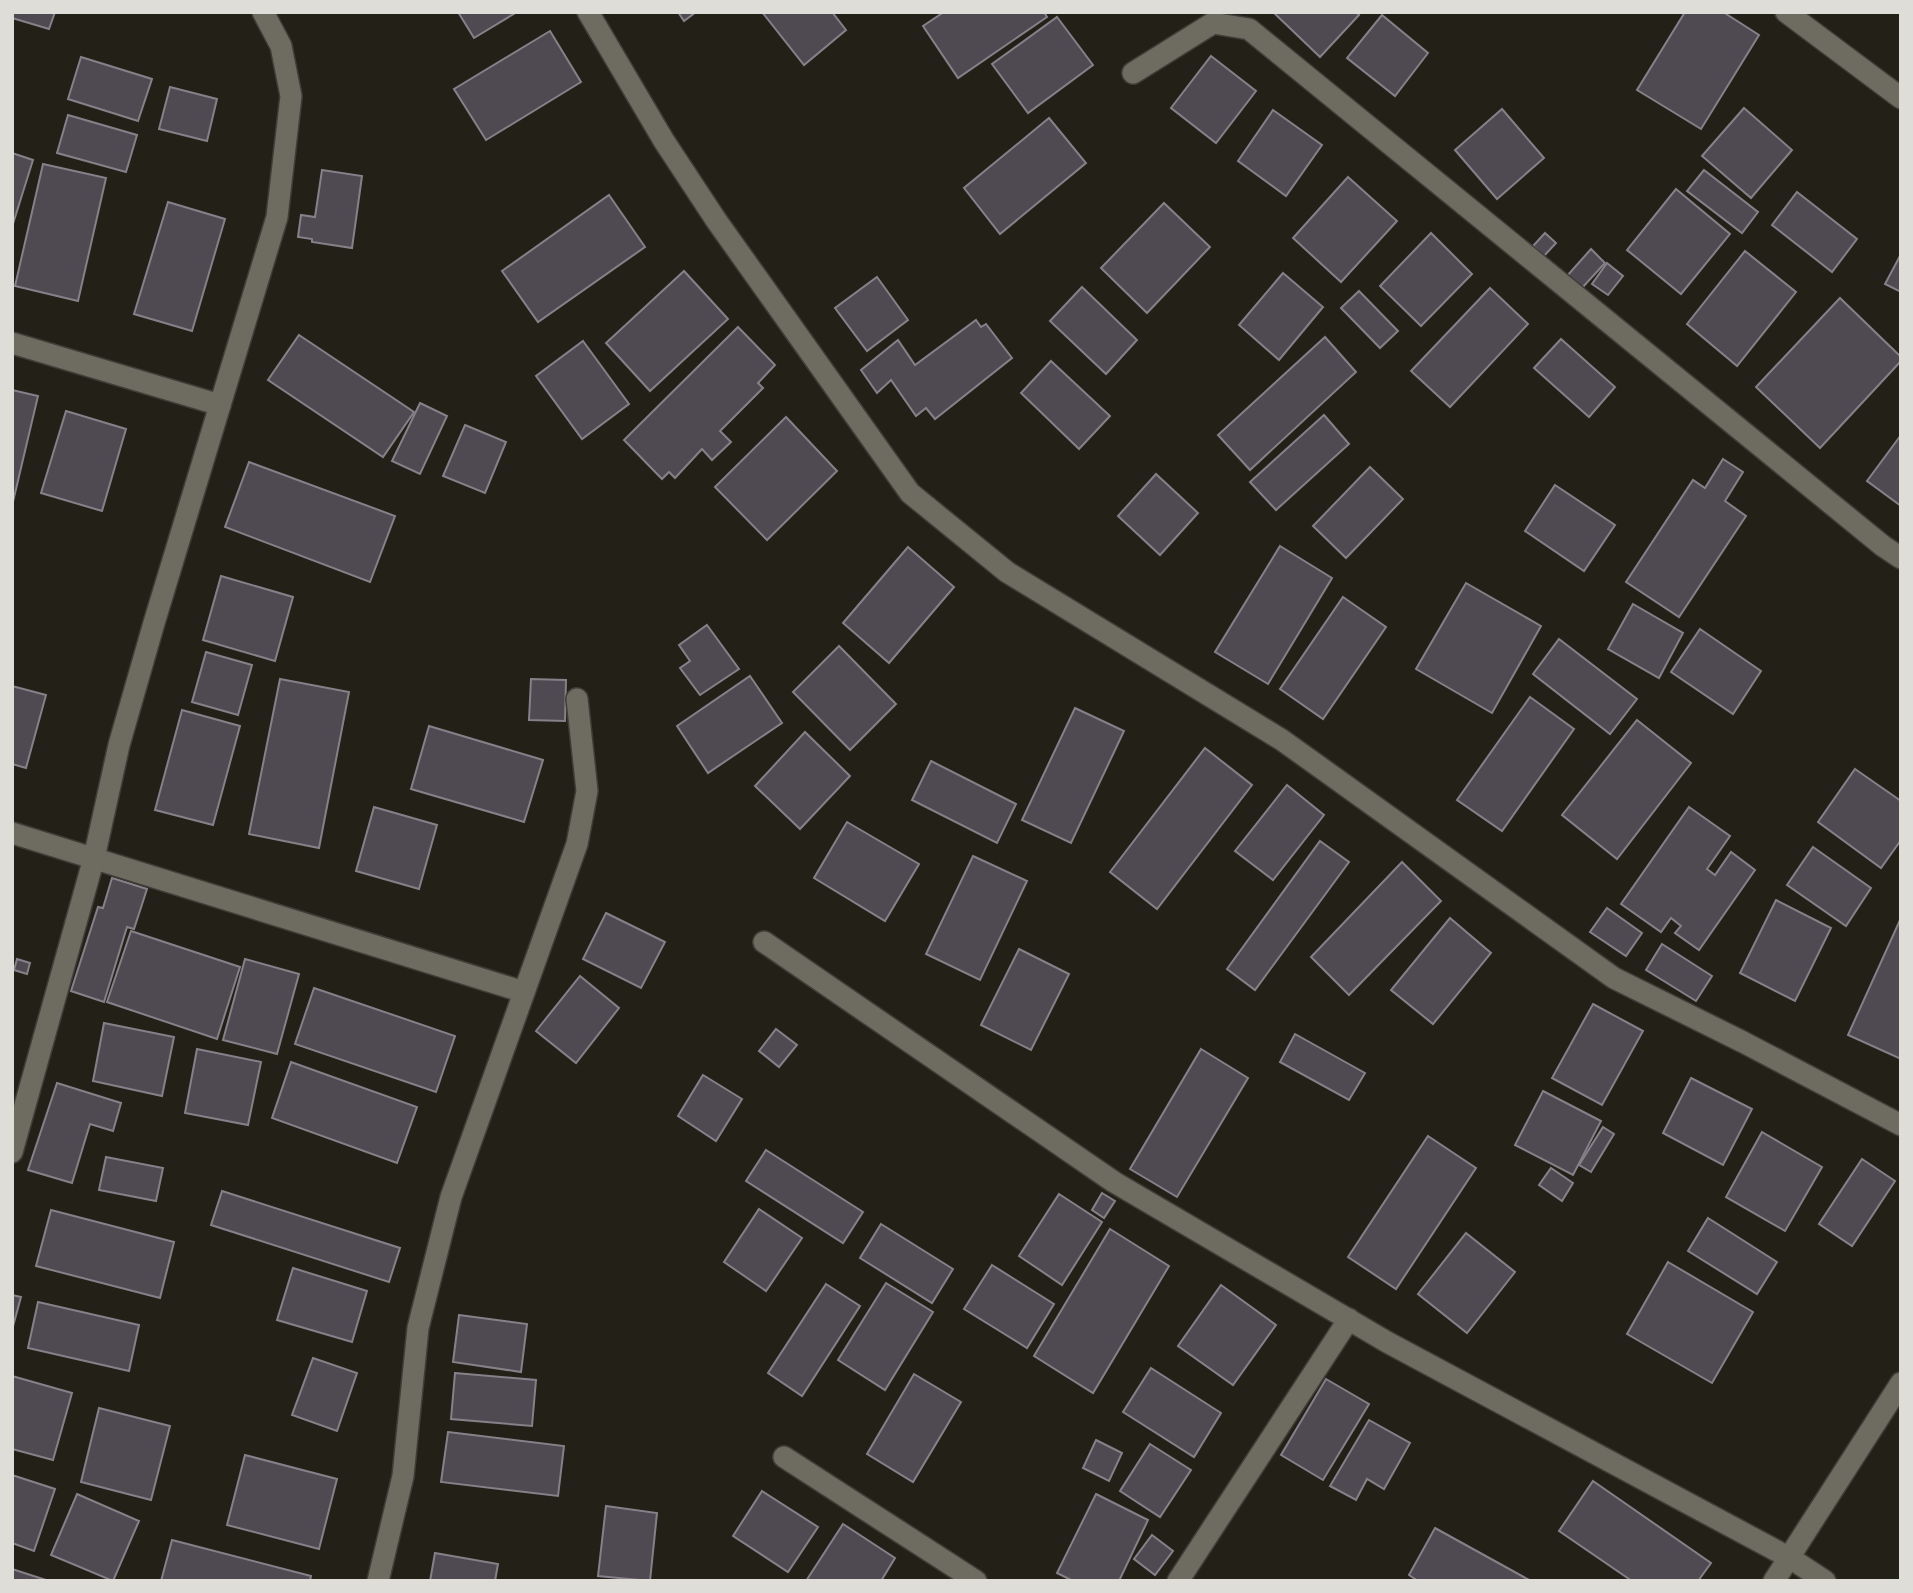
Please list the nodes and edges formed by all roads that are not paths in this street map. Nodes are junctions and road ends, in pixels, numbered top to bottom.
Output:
1 (263, 12) edge
2 (588, 12) edge
3 (1786, 12) edge
4 (1133, 73) dead end
5 (1901, 98) edge
6 (12, 343) edge
7 (220, 405) junction
8 (1901, 558) edge
9 (577, 699) dead end
10 (12, 833) edge
11 (94, 858) junction
12 (764, 942) dead end
13 (524, 992) junction
14 (1901, 1125) edge
15 (12, 1152) edge
16 (1349, 1319) junction
17 (1901, 1383) edge
18 (784, 1457) dead end
19 (1790, 1558) junction
20 (378, 1581) edge
21 (976, 1581) edge
22 (1178, 1581) edge
23 (1774, 1581) edge
24 (1825, 1581) edge

1 - 7 street
2 - 14 street
3 - 5 street
4 - 8 street
6 - 7 street
7 - 11 street
9 - 13 street
10 - 11 street
11 - 13 street
11 - 15 street
12 - 16 street
13 - 20 street
16 - 19 street
16 - 22 street
17 - 19 street
18 - 21 street
19 - 23 street
19 - 24 street

